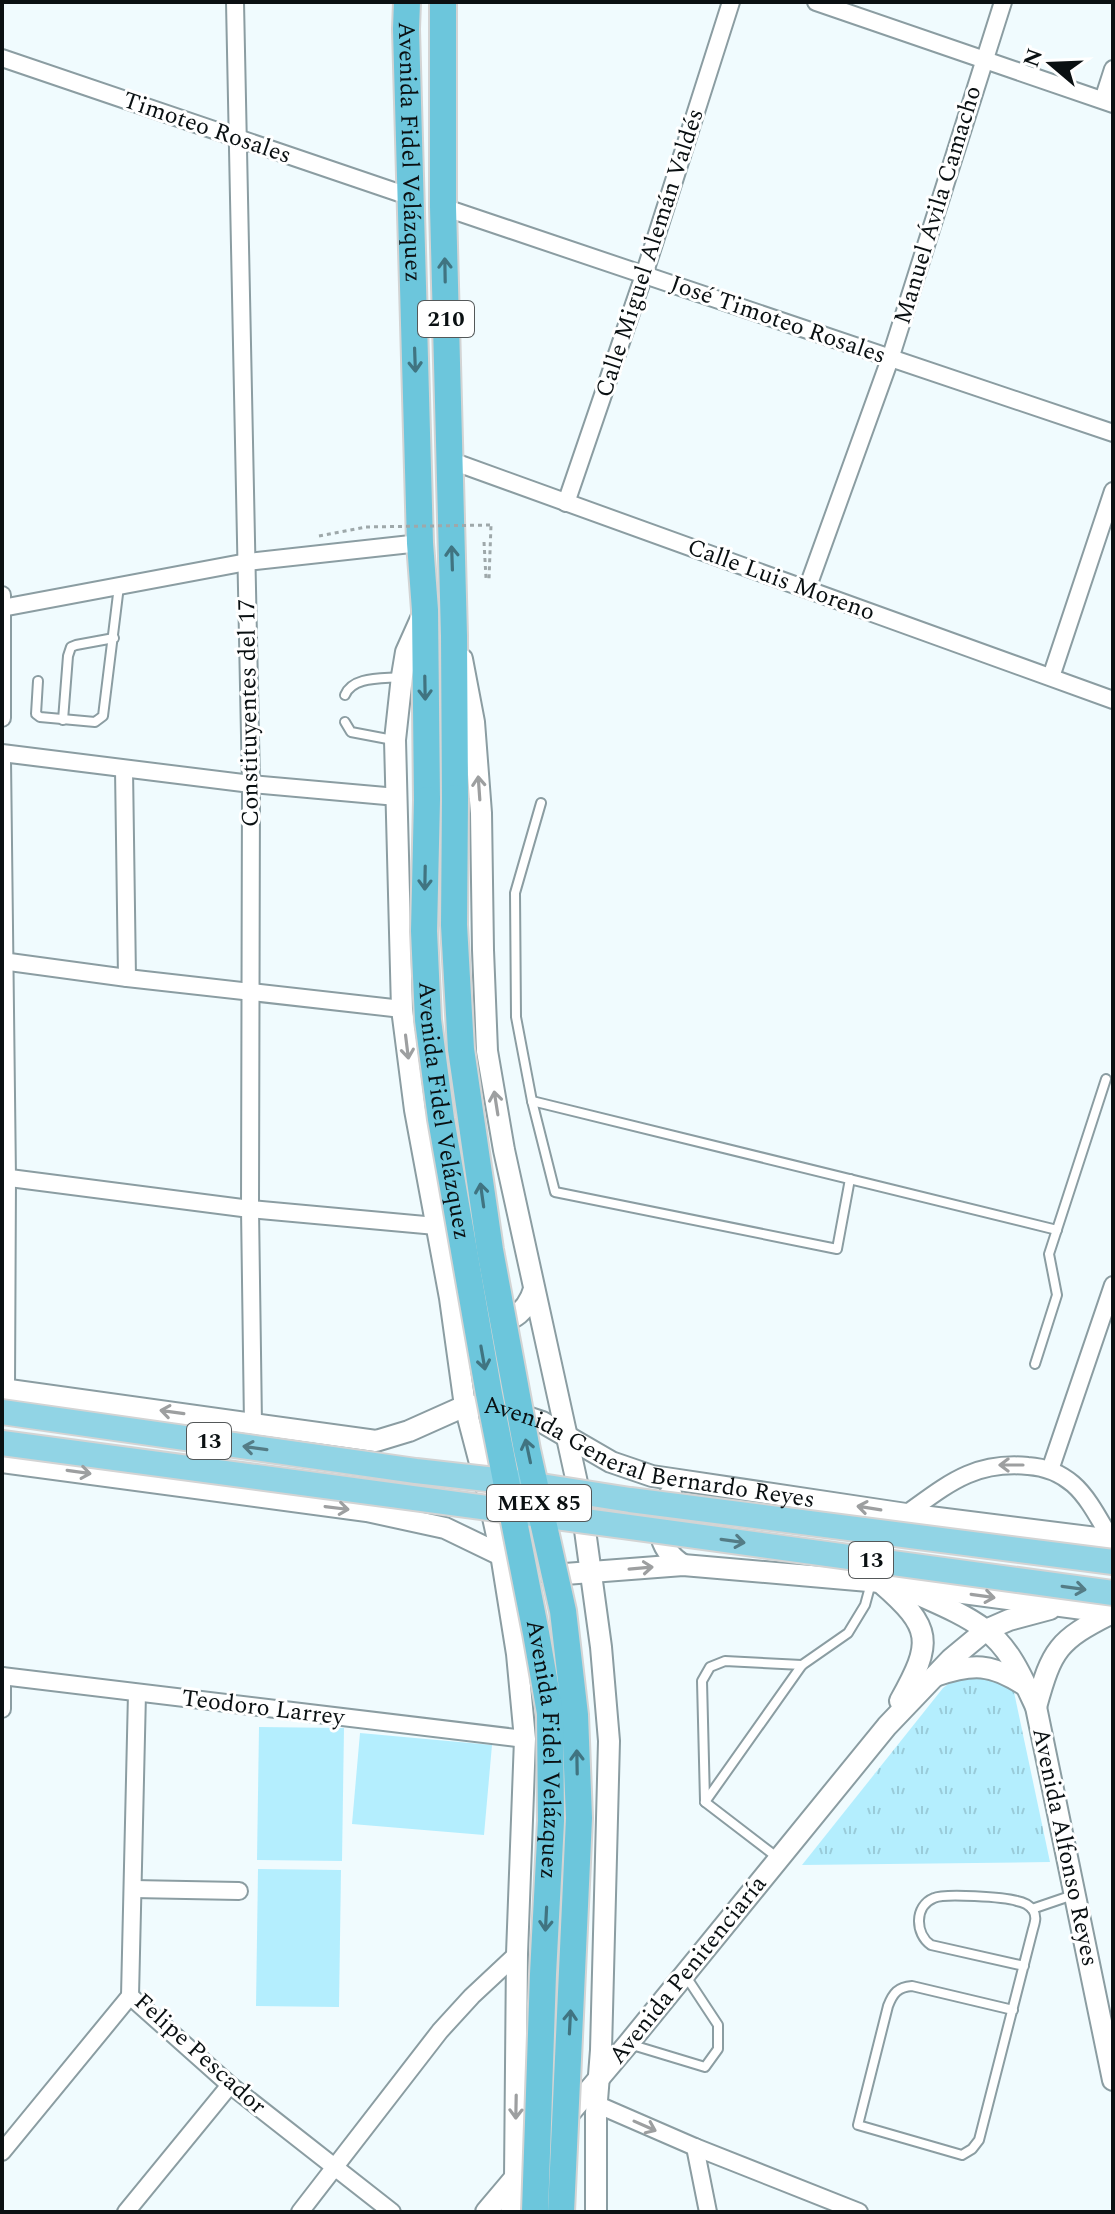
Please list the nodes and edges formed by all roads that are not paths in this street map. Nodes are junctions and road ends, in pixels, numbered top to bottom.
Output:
1 (235, 2) edge
2 (399, 2) edge
3 (407, 2) edge
4 (731, 2) edge
5 (816, 2) edge
6 (1003, 2) edge
7 (445, 9) edge
8 (863, 10) edge
9 (406, 29) junction
10 (2, 58) edge
11 (984, 60) junction
12 (1113, 69) edge
13 (1108, 102) edge
14 (238, 138) junction
15 (411, 197) junction
16 (443, 207) junction
17 (644, 275) junction
18 (890, 359) junction
19 (1113, 433) edge
20 (449, 460) junction
21 (1113, 491) edge
22 (566, 503) junction
23 (420, 543) junction
24 (247, 562) junction
25 (119, 586) junction
26 (807, 589) junction
27 (2, 595) edge
28 (2, 608) edge
29 (425, 610) junction
30 (454, 636) junction
31 (114, 638) junction
32 (402, 676) junction
33 (1051, 677) junction
34 (38, 681) dead end
35 (345, 695) dead end
36 (1113, 700) edge
37 (2, 718) edge
38 (63, 720) junction
39 (345, 722) dead end
40 (395, 740) junction
41 (2, 753) edge
42 (2, 760) edge
43 (124, 769) junction
44 (251, 784) junction
45 (397, 797) junction
46 (455, 798) joint
47 (427, 800) joint
48 (541, 803) dead end
49 (3, 961) edge
50 (127, 978) junction
51 (251, 992) junction
52 (402, 1009) junction
53 (1106, 1079) dead end
54 (532, 1101) junction
55 (4, 1178) edge
56 (850, 1179) junction
57 (250, 1209) junction
58 (436, 1226) junction
59 (1057, 1230) junction
60 (1113, 1285) edge
61 (534, 1289) junction
62 (450, 1298) junction
63 (1035, 1364) dead end
64 (3, 1397) edge
65 (465, 1406) junction
66 (253, 1424) junction
67 (566, 1435) junction
68 (376, 1441) junction
69 (2, 1443) edge
70 (2, 1462) edge
71 (1050, 1470) junction
72 (692, 1482) junction
73 (367, 1511) junction
74 (906, 1514) junction
75 (1112, 1547) edge
76 (501, 1554) junction
77 (683, 1565) junction
78 (591, 1572) junction
79 (883, 1582) junction
80 (1113, 1593) edge
81 (1060, 1607) junction
82 (1113, 1613) edge
83 (986, 1630) junction
84 (802, 1665) junction
85 (2, 1676) edge
86 (935, 1676) junction
87 (519, 1682) junction
88 (1026, 1686) junction
89 (137, 1693) junction
90 (604, 1697) junction
91 (1036, 1707) junction
92 (2, 1709) edge
93 (887, 1726) junction
94 (525, 1739) junction
95 (705, 1802) junction
96 (779, 1858) junction
97 (133, 1889) junction
98 (239, 1891) dead end
99 (1075, 1895) junction
100 (1032, 1909) junction
101 (517, 1954) junction
102 (1024, 1966) junction
103 (685, 1975) junction
104 (130, 1996) junction
105 (1013, 2010) junction
106 (628, 2044) junction
107 (601, 2050) junction
108 (517, 2065) junction
109 (599, 2079) junction
110 (1113, 2080) edge
111 (230, 2085) junction
112 (596, 2104) junction
113 (695, 2147) junction
114 (2, 2152) edge
115 (335, 2167) junction
116 (515, 2179) junction
117 (850, 2210) edge
118 (596, 2211) edge
119 (126, 2212) edge
120 (300, 2212) edge
121 (392, 2212) edge
122 (486, 2212) edge
123 (511, 2212) edge
124 (521, 2212) edge
125 (535, 2212) edge
126 (561, 2212) edge
127 (708, 2212) edge

1 - 14 street, Constituyentes del 17
2 - 9 street
3 - 9 highway, Avenida Fidel Velázquez / 210
4 - 17 street, Calle Miguel Alemán Valdés
5 - 8 street
6 - 11 street, Manuel Ávila Camacho
7 - 16 highway, Avenida Fidel Velázquez / 210
8 - 11 street
9 - 15 highway, Avenida Fidel Velázquez / 210
10 - 14 street, Timoteo Rosales
11 - 13 street
11 - 18 street, Manuel Ávila Camacho
12 - 13 street
14 - 15 street, Timoteo Rosales
14 - 24 street, Constituyentes del 17
15 -> 23 highway, Avenida Fidel Velázquez / 210
16 - 17 street, José Timoteo Rosales
20 -> 16 highway, Avenida Fidel Velázquez / 210
17 - 18 street, José Timoteo Rosales
17 - 22 street, Calle Miguel Alemán Valdés
18 - 19 street, José Timoteo Rosales
18 - 26 street, Manuel Ávila Camacho
20 - 22 street, Calle Luis Moreno
30 -> 20 highway, Avenida Fidel Velázquez / 210
21 - 33 street
22 - 26 street, Calle Luis Moreno
23 - 24 street
23 - 29 highway, Avenida Fidel Velázquez / 210
24 - 25 street
24 - 44 street, Constituyentes del 17
25 - 28 street
25 - 31 lane
26 - 33 street, Calle Luis Moreno
27 - 28 street
28 - 37 street
29 - 32 street
29 -> 47 highway, Avenida Fidel Velázquez / 210
30 - 46 highway, Avenida Fidel Velázquez / 210
61 -> 30 street
31 - 38 lane
31 - 38 lane
32 - 35 lane
32 - 40 street
33 - 36 street, Calle Luis Moreno
34 - 38 lane
39 - 40 lane
40 - 45 street
41 - 43 street
42 - 49 street
43 - 44 street
43 - 50 street
44 - 45 street
44 - 51 street, Constituyentes del 17
45 - 52 street
126 -> 46 highway, Avenida Fidel Velázquez / MEX 85, bridge
47 -> 125 highway, Avenida Fidel Velázquez / MEX 85, bridge
48 - 54 lane
49 - 50 street
49 - 55 street
50 - 51 street
51 - 52 street
51 - 57 street, Constituyentes del 17
52 -> 58 street
53 - 59 lane
54 - 56 lane
54 - 56 lane
55 - 57 street
55 - 64 street
56 - 59 lane
57 - 58 street
57 - 66 street, Constituyentes del 17
58 - 62 street
59 - 63 lane
60 - 71 street
61 - 62 street
61 - 67 street
62 - 65 street
66 -> 64 street, Avenida General Bernardo Reyes
75 -> 64 main road, Avenida General Bernardo Reyes / 13, bridge
65 - 67 street, Avenida General Bernardo Reyes
65 - 68 street, Avenida General Bernardo Reyes
65 - 76 street
66 - 68 street, Avenida General Bernardo Reyes
67 - 72 street, Avenida General Bernardo Reyes
67 - 78 street
68 - 73 street
69 -> 80 main road, 13, bridge
70 -> 73 street
71 -> 74 street
71 - 75 street
74 -> 72 street, Avenida General Bernardo Reyes
72 - 77 street
73 - 76 street
74 - 75 street, Avenida General Bernardo Reyes
76 - 78 street
76 - 87 street
78 -> 77 street
77 - 79 street
78 - 90 street
79 -> 81 street
79 - 83 street, Avenida Alfonso Reyes
79 - 84 lane
79 - 93 street, Avenida Penitenciaría
81 - 82 street
81 - 83 street, Avenida Penitenciaría
82 - 91 street, Avenida Alfonso Reyes
83 - 86 street, Avenida Penitenciaría
83 - 88 street, Avenida Alfonso Reyes
84 - 95 lane
84 - 95 lane
85 - 89 street, Teodoro Larrey
85 - 92 street
86 - 88 street
86 - 93 street, Avenida Penitenciaría
87 - 90 street
87 - 94 street
88 - 91 street, Avenida Alfonso Reyes
89 - 94 street, Teodoro Larrey
89 - 97 street, Felipe Pescador
90 - 107 street
91 - 99 street, Avenida Alfonso Reyes
93 - 96 street, Avenida Penitenciaría
94 - 101 street
95 - 96 lane
96 - 103 street, Avenida Penitenciaría
97 - 98 street
97 - 104 street, Felipe Pescador
99 - 100 lane
99 - 110 street, Avenida Alfonso Reyes
100 - 102 lane
100 - 102 lane
101 - 108 street
101 - 115 street
102 - 105 lane
103 - 106 street, Avenida Penitenciaría
103 - 106 lane
104 - 111 street, Felipe Pescador
104 - 114 street
105 - 105 lane
106 - 109 street, Avenida Penitenciaría
107 - 108 street
107 - 109 street
108 -> 116 street
109 - 112 street
109 - 116 street, Avenida Penitenciaría
111 - 115 street, Felipe Pescador
111 - 119 street
112 -> 113 street
112 - 118 street
113 - 117 street
113 - 127 street
115 - 120 street
115 - 121 street, Felipe Pescador
116 - 122 street, Avenida Penitenciaría
116 - 123 street
118 - 124 street

